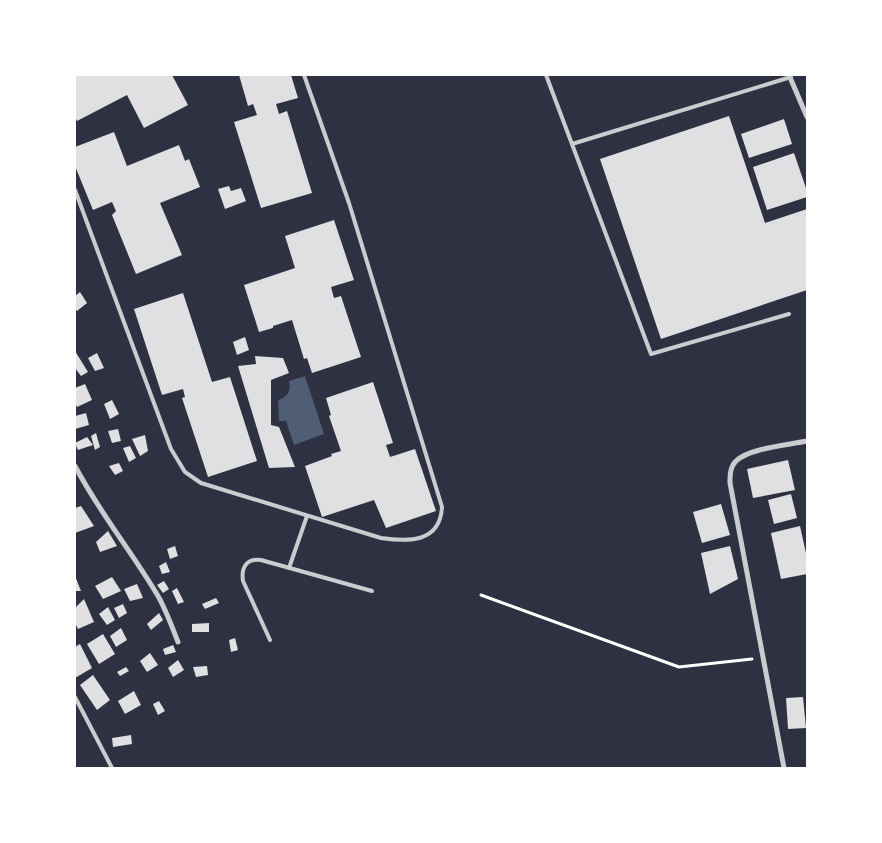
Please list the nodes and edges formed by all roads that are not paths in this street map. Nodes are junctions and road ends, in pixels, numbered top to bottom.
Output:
1 (304, 75) edge
2 (546, 75) edge
3 (790, 76) edge
4 (807, 118) edge
5 (572, 144) junction
6 (75, 190) edge
7 (789, 314) dead end
8 (807, 441) edge
9 (75, 466) edge
10 (307, 516) junction
11 (289, 568) junction
12 (372, 591) dead end
13 (270, 640) dead end
14 (178, 642) dead end
15 (75, 697) edge
16 (112, 768) edge
17 (784, 768) edge

1 - 10 lane
2 - 5 lane
3 - 4 street
3 - 5 lane
5 - 7 lane
6 - 10 lane
8 - 17 street
9 - 14 street
10 - 11 lane
11 - 12 lane
11 - 13 lane
15 - 16 lane

